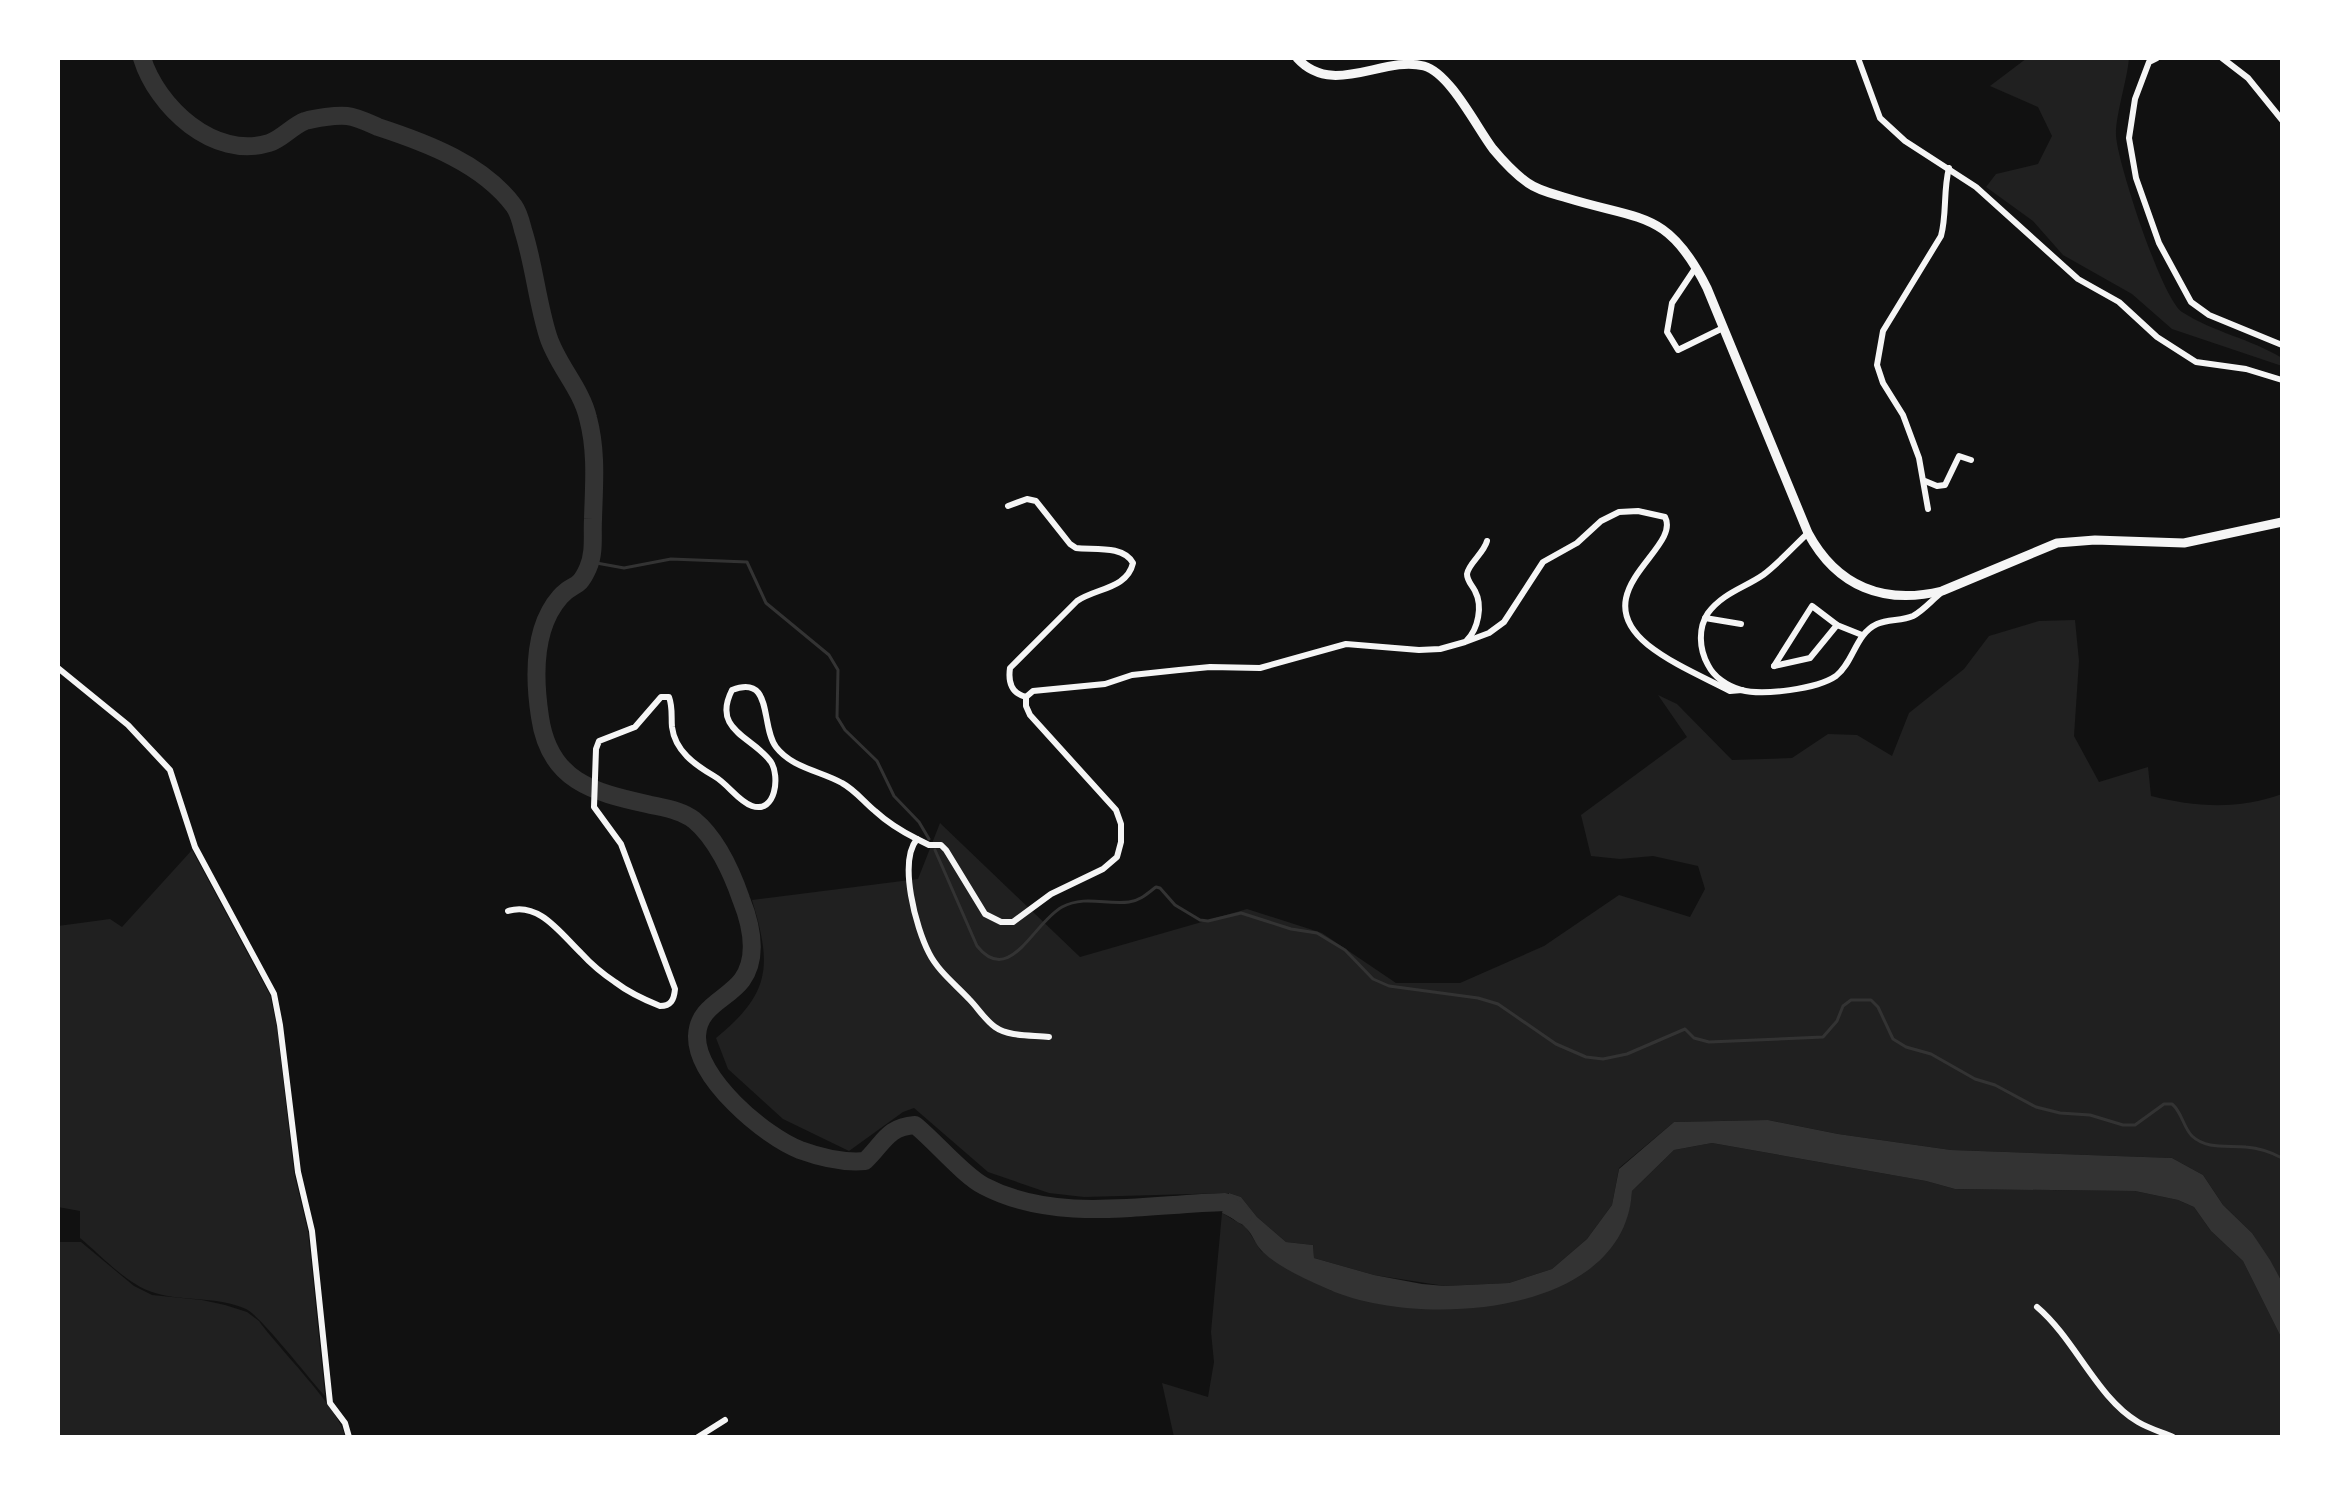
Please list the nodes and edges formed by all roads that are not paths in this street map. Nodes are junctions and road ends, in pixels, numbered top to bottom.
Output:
1 (1297, 58) edge
2 (1858, 58) edge
3 (2157, 58) edge
4 (2222, 58) edge
5 (2282, 120) edge
6 (1949, 168) junction
7 (1696, 267) junction
8 (1723, 328) junction
9 (2282, 345) edge
10 (2282, 380) edge
11 (1971, 460) dead end
12 (1925, 481) junction
13 (1008, 506) dead end
14 (1928, 509) dead end
15 (2282, 522) edge
16 (1808, 533) junction
17 (1487, 541) dead end
18 (1942, 591) junction
19 (1705, 618) junction
20 (1741, 624) dead end
21 (1837, 625) junction
22 (1862, 635) junction
23 (1465, 642) junction
24 (58, 668) edge
25 (1742, 690) junction
26 (1026, 697) junction
27 (917, 839) junction
28 (508, 911) dead end
29 (1049, 1037) dead end
30 (2037, 1307) dead end
31 (725, 1420) dead end
32 (349, 1437) edge
33 (698, 1437) edge
34 (2173, 1437) edge

1 - 7 main road
2 - 6 street
3 - 9 street
4 - 5 street
6 - 10 street
6 - 12 street
7 - 8 main road
7 - 8 street
8 - 16 main road
11 - 12 street
12 - 14 street
13 - 26 street
15 - 18 main road
16 - 18 main road
16 - 19 street
17 - 23 street
18 - 22 street
19 - 20 street
19 - 25 street
21 - 21 street
21 - 22 street
22 - 25 street
23 - 25 street
23 - 26 street
24 - 32 street
26 - 27 street
27 - 28 street
27 - 29 street
30 - 34 street
31 - 33 street

